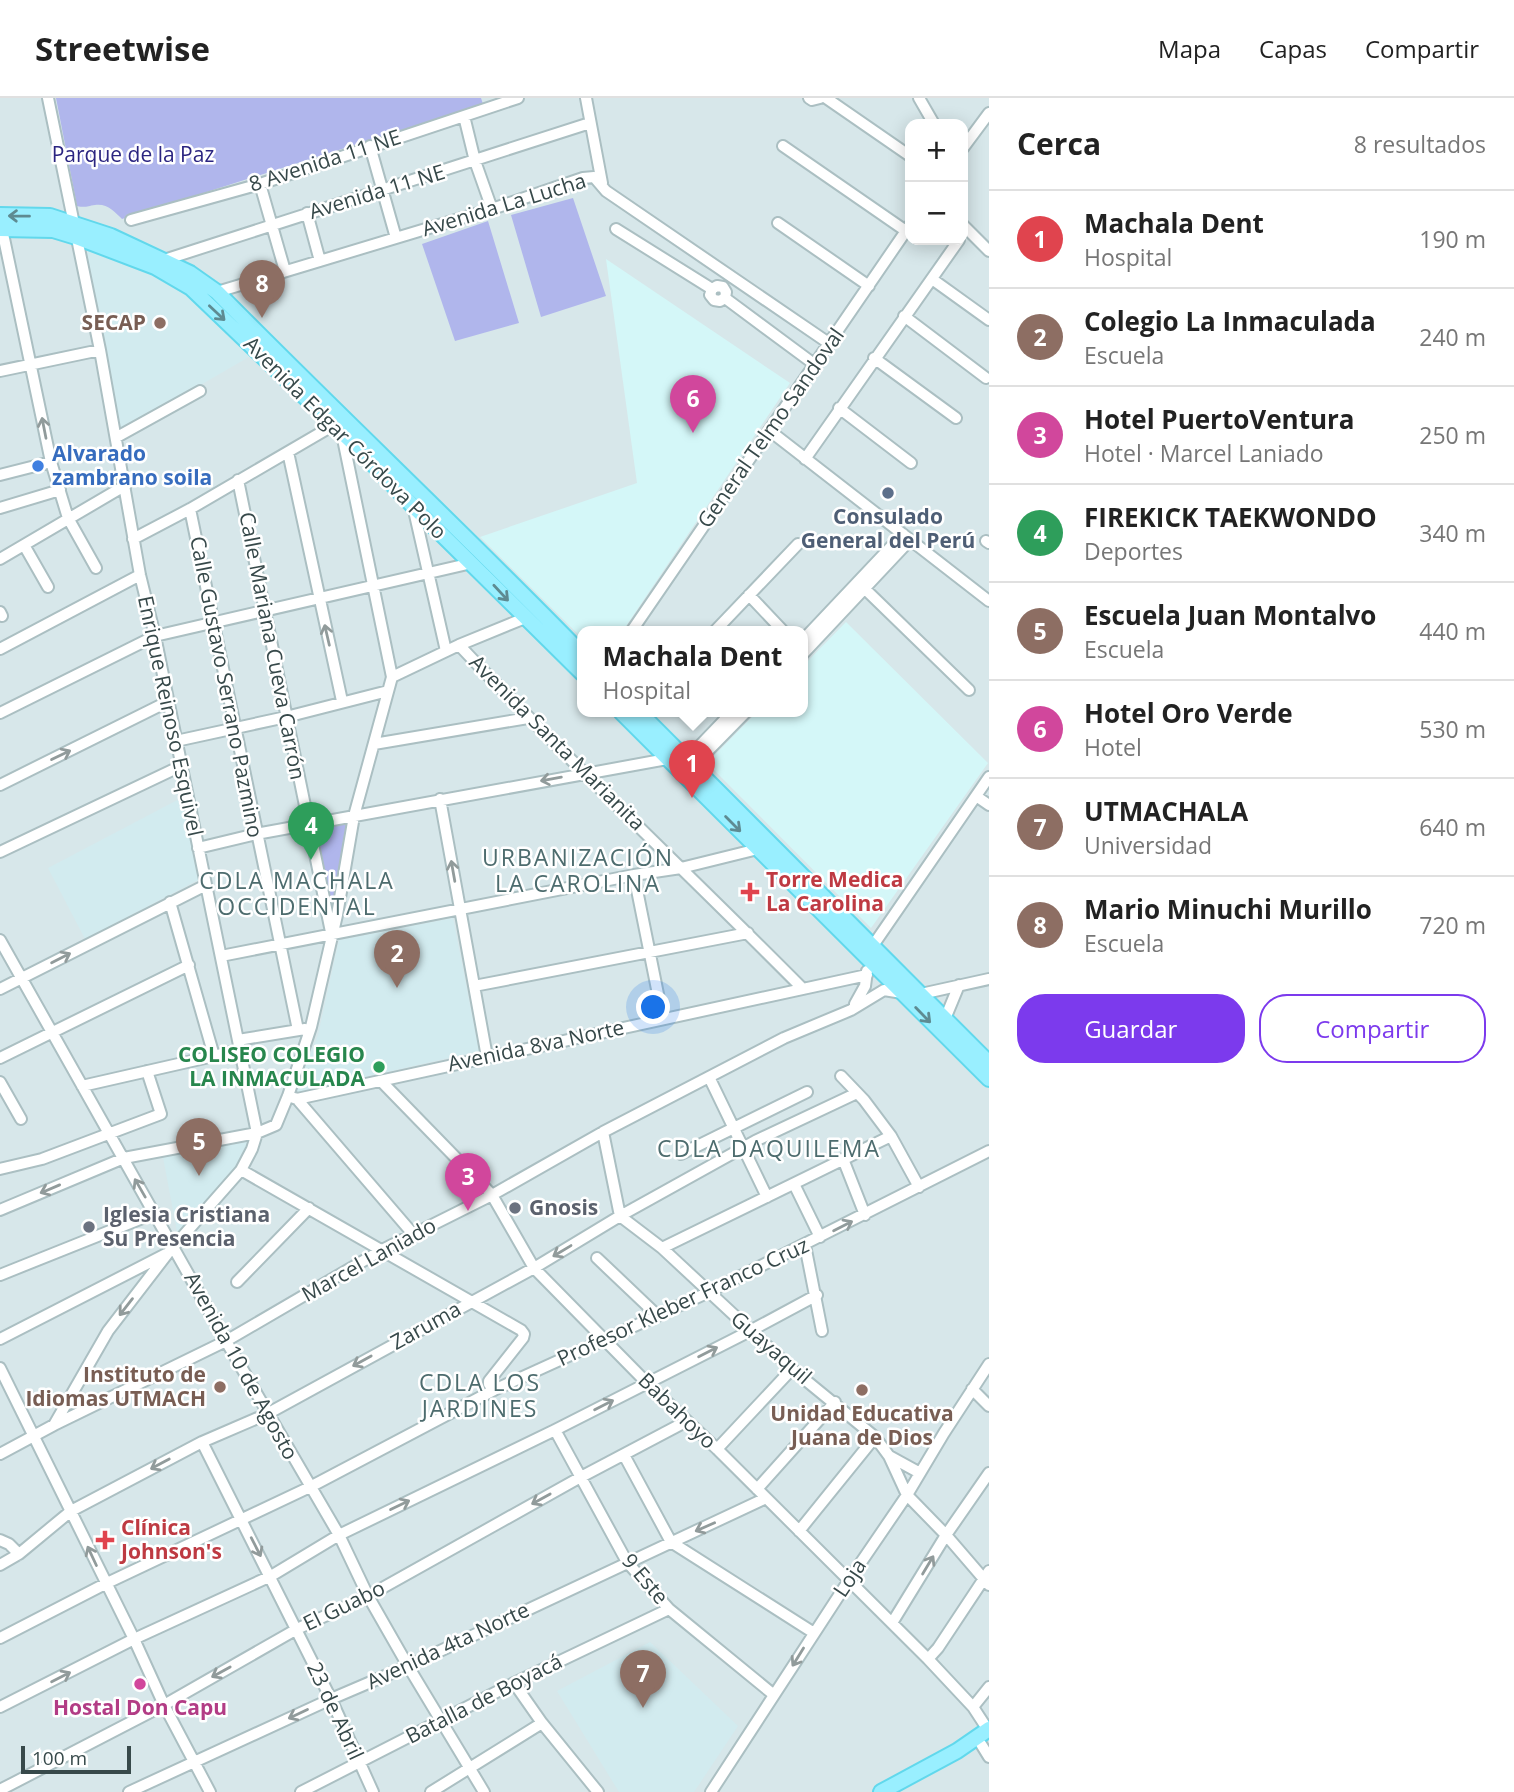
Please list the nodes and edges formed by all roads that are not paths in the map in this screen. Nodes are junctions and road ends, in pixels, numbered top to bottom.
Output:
1 (48, 98) edge
2 (518, 98) edge
3 (586, 98) edge
4 (809, 98) edge
5 (820, 98) edge
6 (826, 98) edge
7 (919, 98) edge
8 (989, 113) edge
9 (464, 116) junction
10 (931, 119) edge
11 (590, 124) junction
12 (968, 141) edge
13 (370, 146) junction
14 (783, 146) dead end
15 (905, 153) edge
16 (475, 161) junction
17 (602, 183) junction
18 (260, 184) junction
19 (382, 190) junction
20 (492, 209) junction
21 (307, 214) junction
22 (131, 220) dead end
23 (778, 223) dead end
24 (1, 224) edge
25 (272, 225) junction
26 (905, 226) edge
27 (616, 229) dead end
28 (74, 230) junction
29 (905, 232) edge
30 (968, 233) edge
31 (396, 238) junction
32 (955, 245) edge
33 (989, 251) edge
34 (164, 260) junction
35 (320, 261) junction
36 (285, 271) junction
37 (932, 279) junction
38 (869, 286) junction
39 (217, 292) junction
40 (904, 316) junction
41 (989, 320) edge
42 (830, 344) junction
43 (100, 350) junction
44 (874, 358) junction
45 (814, 364) junction
46 (31, 366) junction
47 (0, 371) edge
48 (986, 378) dead end
49 (200, 391) dead end
50 (839, 408) junction
51 (956, 418) dead end
52 (338, 428) junction
53 (770, 431) junction
54 (117, 437) junction
55 (288, 452) junction
56 (806, 459) junction
57 (51, 462) junction
58 (911, 463) dead end
59 (0, 475) edge
60 (238, 480) junction
61 (126, 485) junction
62 (60, 490) junction
63 (413, 506) junction
64 (0, 508) edge
65 (190, 509) junction
66 (68, 518) junction
67 (907, 537) junction
68 (133, 538) junction
69 (798, 544) dead end
70 (24, 545) junction
71 (0, 559) edge
72 (472, 563) junction
73 (96, 568) dead end
74 (428, 572) junction
75 (140, 575) junction
76 (374, 584) junction
77 (48, 587) dead end
78 (865, 589) junction
79 (749, 595) junction
80 (318, 597) junction
81 (989, 601) edge
82 (264, 612) junction
83 (525, 618) junction
84 (213, 622) junction
85 (635, 626) edge
86 (720, 626) edge
87 (779, 626) edge
88 (808, 635) edge
89 (155, 636) junction
90 (459, 645) junction
91 (808, 648) edge
92 (0, 649) edge
93 (577, 649) edge
94 (446, 651) junction
95 (577, 668) edge
96 (392, 677) junction
97 (969, 690) dead end
98 (388, 691) junction
99 (342, 701) junction
100 (167, 702) junction
101 (0, 713) edge
102 (286, 717) junction
103 (626, 717) edge
104 (644, 717) edge
105 (728, 717) edge
106 (740, 717) edge
107 (528, 718) junction
108 (236, 726) junction
109 (176, 741) junction
110 (374, 744) junction
111 (667, 759) junction
112 (690, 762) junction
113 (181, 766) junction
114 (586, 773) junction
115 (989, 777) edge
116 (0, 785) edge
117 (976, 796) junction
118 (440, 799) junction
119 (989, 805) edge
120 (354, 816) junction
121 (307, 824) junction
122 (256, 834) junction
123 (198, 848) junction
124 (758, 849) junction
125 (0, 852) edge
126 (681, 868) junction
127 (634, 875) junction
128 (206, 885) junction
129 (170, 902) junction
130 (460, 909) junction
131 (748, 933) junction
132 (332, 935) junction
133 (0, 940) edge
134 (280, 943) junction
135 (865, 948) junction
136 (650, 953) junction
137 (221, 956) junction
138 (189, 965) junction
139 (867, 975) junction
140 (22, 977) junction
141 (989, 979) edge
142 (959, 985) junction
143 (474, 986) junction
144 (0, 989) edge
145 (803, 989) junction
146 (902, 993) junction
147 (921, 994) junction
148 (850, 1010) junction
149 (663, 1019) junction
150 (945, 1019) junction
151 (311, 1027) junction
152 (298, 1030) junction
153 (53, 1032) junction
154 (239, 1045) junction
155 (214, 1056) junction
156 (487, 1057) junction
157 (0, 1058) edge
158 (989, 1063) edge
159 (147, 1071) junction
160 (841, 1076) dead end
161 (709, 1077) junction
162 (989, 1079) edge
163 (381, 1080) junction
164 (0, 1082) edge
165 (82, 1086) junction
166 (807, 1092) dead end
167 (857, 1093) junction
168 (293, 1098) junction
169 (21, 1119) dead end
170 (735, 1127) junction
171 (604, 1132) junction
172 (257, 1133) junction
173 (109, 1134) junction
174 (891, 1136) junction
175 (745, 1147) junction
176 (989, 1151) edge
177 (681, 1154) dead end
178 (124, 1158) junction
179 (843, 1159) junction
180 (0, 1169) edge
181 (242, 1170) junction
182 (794, 1184) junction
183 (919, 1188) junction
184 (492, 1195) junction
185 (767, 1197) junction
186 (309, 1208) junction
187 (0, 1210) edge
188 (155, 1213) junction
189 (865, 1214) junction
190 (620, 1216) junction
191 (414, 1234) junction
192 (820, 1237) junction
193 (805, 1245) junction
194 (662, 1248) junction
195 (171, 1250) junction
196 (382, 1250) junction
197 (597, 1258) dead end
198 (534, 1268) junction
199 (0, 1275) edge
200 (237, 1282) dead end
201 (708, 1293) junction
202 (817, 1294) junction
203 (471, 1301) junction
204 (658, 1316) junction
205 (750, 1331) junction
206 (822, 1331) dead end
207 (0, 1339) edge
208 (605, 1340) junction
209 (226, 1341) junction
210 (989, 1364) edge
211 (0, 1368) edge
212 (792, 1369) junction
213 (647, 1383) junction
214 (972, 1389) junction
215 (494, 1390) junction
216 (835, 1402) junction
217 (989, 1406) edge
218 (267, 1414) junction
219 (687, 1421) junction
220 (54, 1424) junction
221 (555, 1430) junction
222 (34, 1437) junction
223 (875, 1437) junction
224 (202, 1442) junction
225 (717, 1448) junction
226 (0, 1454) edge
227 (624, 1455) junction
228 (889, 1456) junction
229 (919, 1473) junction
230 (989, 1473) edge
231 (579, 1478) junction
232 (310, 1487) junction
233 (757, 1489) junction
234 (907, 1495) junction
235 (766, 1498) junction
236 (71, 1511) junction
237 (241, 1517) junction
238 (799, 1531) junction
239 (339, 1535) junction
240 (946, 1535) junction
241 (0, 1540) edge
242 (671, 1542) junction
243 (19, 1554) junction
244 (627, 1562) junction
245 (0, 1565) edge
246 (271, 1576) junction
247 (987, 1579) edge
248 (849, 1580) junction
249 (105, 1584) junction
250 (368, 1595) junction
251 (669, 1609) junction
252 (892, 1623) junction
253 (297, 1629) junction
254 (814, 1633) junction
255 (0, 1638) edge
256 (134, 1639) junction
257 (928, 1659) junction
258 (408, 1666) junction
259 (514, 1683) junction
260 (989, 1687) edge
261 (774, 1695) junction
262 (331, 1699) junction
263 (164, 1705) junction
264 (0, 1707) edge
265 (973, 1707) junction
266 (440, 1720) junction
267 (542, 1723) junction
268 (989, 1730) edge
269 (986, 1747) edge
270 (195, 1762) junction
271 (359, 1763) junction
272 (469, 1769) junction
273 (0, 1790) edge
274 (129, 1792) edge
275 (210, 1792) edge
276 (301, 1792) edge
277 (373, 1792) edge
278 (431, 1792) edge
279 (484, 1792) edge
280 (598, 1792) edge
281 (711, 1792) edge
282 (881, 1792) edge
283 (900, 1792) edge

1 - 28 street, Enrique Reinoso Esquivel
2 - 9 street, 8 Avenida 11 NE
3 - 11 street
4 - 5 street
6 - 15 street
7 - 10 street
8 - 12 street
9 - 13 street, 8 Avenida 11 NE
9 - 16 street
11 - 16 street, Avenida 11 NE
11 - 17 street
13 - 18 street, 8 Avenida 11 NE
13 - 19 street
14 - 26 street
16 - 19 street, Avenida 11 NE
16 - 20 street
17 - 20 street, Avenida La Lucha
17 - 42 street, Avenida La Lucha
18 - 22 street, 8 Avenida 11 NE
18 - 25 street
19 - 21 street, Avenida 11 NE
19 - 31 street
20 - 31 street, Avenida La Lucha
21 - 25 street, Avenida 11 NE
21 - 35 street
23 - 38 street
24 - 28 main road, Avenida Edgar Córdova Polo
24 - 46 street
25 - 34 street, Avenida 11 NE
25 - 36 street
27 - 45 street
28 - 34 main road, Avenida Edgar Córdova Polo
28 - 43 street, Enrique Reinoso Esquivel
28 -> 52 main road, Avenida Edgar Córdova Polo
29 - 38 street, General Telmo Sandoval
30 - 33 street
31 - 35 street, Avenida La Lucha
32 - 37 street
34 - 39 main road, Avenida Edgar Córdova Polo
35 - 36 street, Avenida La Lucha
36 - 39 street, Avenida La Lucha
37 - 40 street
37 - 41 street
38 - 42 street, General Telmo Sandoval
39 - 93 main road, Avenida Edgar Córdova Polo
40 - 44 street
40 - 48 street
42 - 45 street, General Telmo Sandoval
43 - 46 street
43 - 54 street, Enrique Reinoso Esquivel
44 - 50 street
44 - 51 street
45 - 53 street, General Telmo Sandoval
46 - 47 street
57 -> 46 street
49 - 54 street
50 - 56 street
50 - 58 street
52 - 55 street
52 - 63 main road, Avenida Edgar Córdova Polo
52 - 76 street
53 - 56 street
53 - 85 street, General Telmo Sandoval
54 - 61 street, Enrique Reinoso Esquivel
55 - 60 street
55 - 80 street
56 - 67 street
57 - 59 street
57 - 62 street
60 - 65 street
60 - 82 street, Calle Mariana Cueva Carrón
61 - 66 street
61 - 68 street, Enrique Reinoso Esquivel
62 - 64 street
62 - 66 street
63 - 72 main road, Avenida Edgar Córdova Polo
63 - 74 street
65 - 68 street
65 - 84 street, Calle Gustavo Serrano Pazmino
66 - 70 street
66 - 73 street
67 - 78 street
67 - 81 street
67 - 88 street
68 - 75 street, Enrique Reinoso Esquivel
69 - 79 street
70 - 71 street
70 - 77 street
72 - 74 street
72 -> 83 main road, Avenida Edgar Córdova Polo
74 - 76 street
74 - 94 street
75 - 89 street, Enrique Reinoso Esquivel
75 - 92 street
76 - 80 street
76 - 96 street
78 - 91 street
78 - 97 street
79 - 86 street
79 - 87 street
80 - 82 street
99 -> 80 street
82 - 84 street
82 - 102 street, Calle Mariana Cueva Carrón
83 - 90 street
83 - 95 main road, Avenida Edgar Córdova Polo
84 - 89 street
84 - 108 street, Calle Gustavo Serrano Pazmino
89 - 100 street, Enrique Reinoso Esquivel
89 - 101 street
90 - 94 street
90 - 107 street, Avenida Santa Marianita
94 - 96 street
96 - 98 street
98 - 99 street
98 - 110 street
99 - 102 street
100 - 109 street, Enrique Reinoso Esquivel
116 -> 100 street
102 - 108 street
102 - 121 street, Calle Mariana Cueva Carrón
103 - 111 main road
104 - 112 main road
105 - 112 street
106 - 112 street
107 - 110 street
107 - 114 street, Avenida Santa Marianita
108 - 109 street
108 - 122 street, Calle Gustavo Serrano Pazmino
109 - 113 street, Enrique Reinoso Esquivel
110 - 120 street
111 - 112 street
111 - 114 street
111 -> 124 main road
112 - 135 main road
113 - 123 street, Enrique Reinoso Esquivel
113 - 125 street
114 -> 118 street
114 - 126 street, Avenida Santa Marianita
115 - 117 street
117 - 119 street
117 - 135 street
118 - 120 street
130 -> 118 street
120 - 121 street
120 - 132 street
121 - 122 street
121 - 132 street, Calle Mariana Cueva Carrón
122 - 123 street
122 - 134 street, Calle Gustavo Serrano Pazmino
123 - 128 street, Enrique Reinoso Esquivel
124 - 126 street
124 - 135 main road
126 - 127 street
126 - 131 street, Avenida Santa Marianita
127 - 130 street
127 - 136 street
128 - 129 street
128 - 137 street, Enrique Reinoso Esquivel
129 - 138 street
140 -> 129 street
130 - 132 street
130 - 143 street
131 - 136 street
131 - 145 street, Avenida Santa Marianita
132 - 134 street
132 - 151 street
133 - 140 street, Avenida 10 de Agosto
134 - 137 street
134 - 152 street, Calle Gustavo Serrano Pazmino
135 - 139 street
135 - 146 main road
135 - 147 main road
136 - 143 street
136 - 149 street
137 - 154 street, Enrique Reinoso Esquivel
138 - 153 street
138 - 155 street
139 - 145 street, Avenida 8va Norte
139 - 148 street
140 - 144 street
140 - 153 street, Avenida 10 de Agosto
141 - 142 street
142 - 147 street
142 - 150 street
143 - 156 street
145 - 149 street, Avenida 8va Norte
146 - 148 street, Marcel Laniado
146 -> 162 main road
147 - 150 main road
148 - 161 street, Marcel Laniado
149 - 156 street, Avenida 8va Norte
150 - 158 main road
151 - 152 street
151 - 168 street
152 - 154 street
153 - 157 street
153 - 165 street, Avenida 10 de Agosto
154 - 155 street
154 - 172 street, Enrique Reinoso Esquivel
155 - 159 street
156 - 163 street, Avenida 8va Norte
159 - 165 street
159 - 173 street
160 - 167 street
161 - 170 street
161 - 171 street, Marcel Laniado
163 - 168 street, Avenida 8va Norte
163 - 184 street, Babahoyo
164 - 169 street
165 - 173 street, Avenida 10 de Agosto
166 - 170 street
167 - 174 street
167 - 175 street, Zaruma
168 - 172 street
168 - 191 street
170 - 175 street
170 - 177 street
171 - 184 street, Marcel Laniado
171 - 190 street
172 - 178 street
172 - 181 street
173 - 178 street, Avenida 10 de Agosto
173 - 180 street
174 - 179 street
174 - 183 street
175 - 185 street
175 - 190 street, Zaruma
176 - 183 street, Profesor Kleber Franco Cruz
178 -> 187 street
188 -> 178 street, Avenida 10 de Agosto
179 - 182 street
179 - 189 street
181 - 186 street
181 - 195 street
182 - 185 street
182 - 192 street
183 - 189 street, Profesor Kleber Franco Cruz
184 - 191 street, Marcel Laniado
184 - 198 street, Babahoyo
185 - 194 street
186 - 196 street
186 - 200 street
188 - 195 street, Avenida 10 de Agosto
188 - 199 street
192 -> 189 street, Profesor Kleber Franco Cruz
190 - 194 street, Guayaquil
190 -> 198 street, Zaruma
191 - 196 street, Marcel Laniado
192 - 193 street, Profesor Kleber Franco Cruz
193 - 201 street, Profesor Kleber Franco Cruz
193 - 202 street
194 - 201 street, Guayaquil
195 - 207 street
195 - 209 street, Avenida 10 de Agosto
195 -> 220 street
196 - 203 street
196 - 209 street, Marcel Laniado
197 - 204 street
198 - 203 street, Zaruma
198 - 208 street, Babahoyo
201 - 204 street, Profesor Kleber Franco Cruz
201 - 205 street, Guayaquil
202 - 205 street
202 - 206 street
203 - 215 street
203 -> 218 street, Zaruma
204 - 208 street, Profesor Kleber Franco Cruz
205 - 212 street, Guayaquil
213 -> 205 street
208 - 213 street, Babahoyo
208 - 215 street, Profesor Kleber Franco Cruz
209 - 218 street, Avenida 10 de Agosto
209 - 220 street, Marcel Laniado
210 - 214 street, Loja
211 - 222 street
212 - 216 street, Guayaquil
212 - 225 street
213 - 219 street, Babahoyo
221 -> 213 street
214 - 217 street
214 - 229 street, Loja
215 - 232 street, Profesor Kleber Franco Cruz
216 - 223 street, Guayaquil
216 - 233 street
218 - 224 street, Zaruma
218 - 232 street, Avenida 10 de Agosto
219 - 225 street, Babahoyo
219 - 227 street, El Guabo
220 - 222 street, Marcel Laniado
221 - 231 street, 9 Este
239 -> 221 street
222 - 226 street, Marcel Laniado
222 - 236 street
223 - 228 street, Guayaquil
223 - 238 street
224 -> 236 street, Zaruma
224 - 237 street, 23 de Abril
225 - 233 street, Babahoyo
227 - 231 street, El Guabo
227 - 242 street
228 - 229 street, Guayaquil
228 - 234 street, Guayaquil
229 - 234 street, Loja
230 - 240 street
231 - 244 street, 9 Este
231 -> 250 street, El Guabo
232 - 237 street, Profesor Kleber Franco Cruz
232 - 239 street, Avenida 10 de Agosto
233 - 235 street, Babahoyo
234 - 240 street, Guayaquil
234 - 248 street, Loja
235 - 238 street, Babahoyo
235 -> 242 street, Avenida 4ta Norte
236 - 243 street, Zaruma
249 -> 236 street
237 -> 246 street, 23 de Abril
237 - 249 street, Profesor Kleber Franco Cruz
238 - 248 street, Babahoyo
239 - 246 street
239 - 250 street, Avenida 10 de Agosto
240 - 247 street, Guayaquil
252 -> 240 street
241 - 243 street
242 - 244 street, Avenida 4ta Norte
242 - 254 street
243 - 245 street, Zaruma
244 - 251 street, 9 Este
244 - 258 street, Avenida 4ta Norte
246 - 253 street, 23 de Abril
246 - 256 street
247 - 257 street
248 - 252 street, Babahoyo
248 - 254 street, Loja
249 - 255 street, Profesor Kleber Franco Cruz
249 - 256 street
250 - 253 street, El Guabo
250 - 258 street, Avenida 10 de Agosto
251 - 259 street, Batalla de Boyacá
251 - 261 street, 9 Este
252 - 257 street, Babahoyo
253 - 262 street, 23 de Abril
253 -> 263 street, El Guabo
254 -> 261 street, Loja
256 - 263 street
264 -> 256 street
257 - 265 street, Babahoyo
258 - 262 street, Avenida 4ta Norte
258 - 266 street, Avenida 10 de Agosto
259 - 266 street, Batalla de Boyacá
259 - 267 street
260 - 265 street
261 - 281 street, Loja
262 -> 270 street, Avenida 4ta Norte
262 - 271 street, 23 de Abril
263 - 270 street
263 - 273 street, El Guabo
265 - 268 street, Babahoyo
266 - 271 street, Batalla de Boyacá
266 - 272 street, Avenida 10 de Agosto
267 - 272 street
267 - 280 street
268 - 282 main road
269 - 283 main road
270 - 274 street, Avenida 4ta Norte
270 - 275 street
271 - 276 street, Batalla de Boyacá
271 - 277 street, 23 de Abril
272 - 278 street
272 - 279 street, Avenida 10 de Agosto

